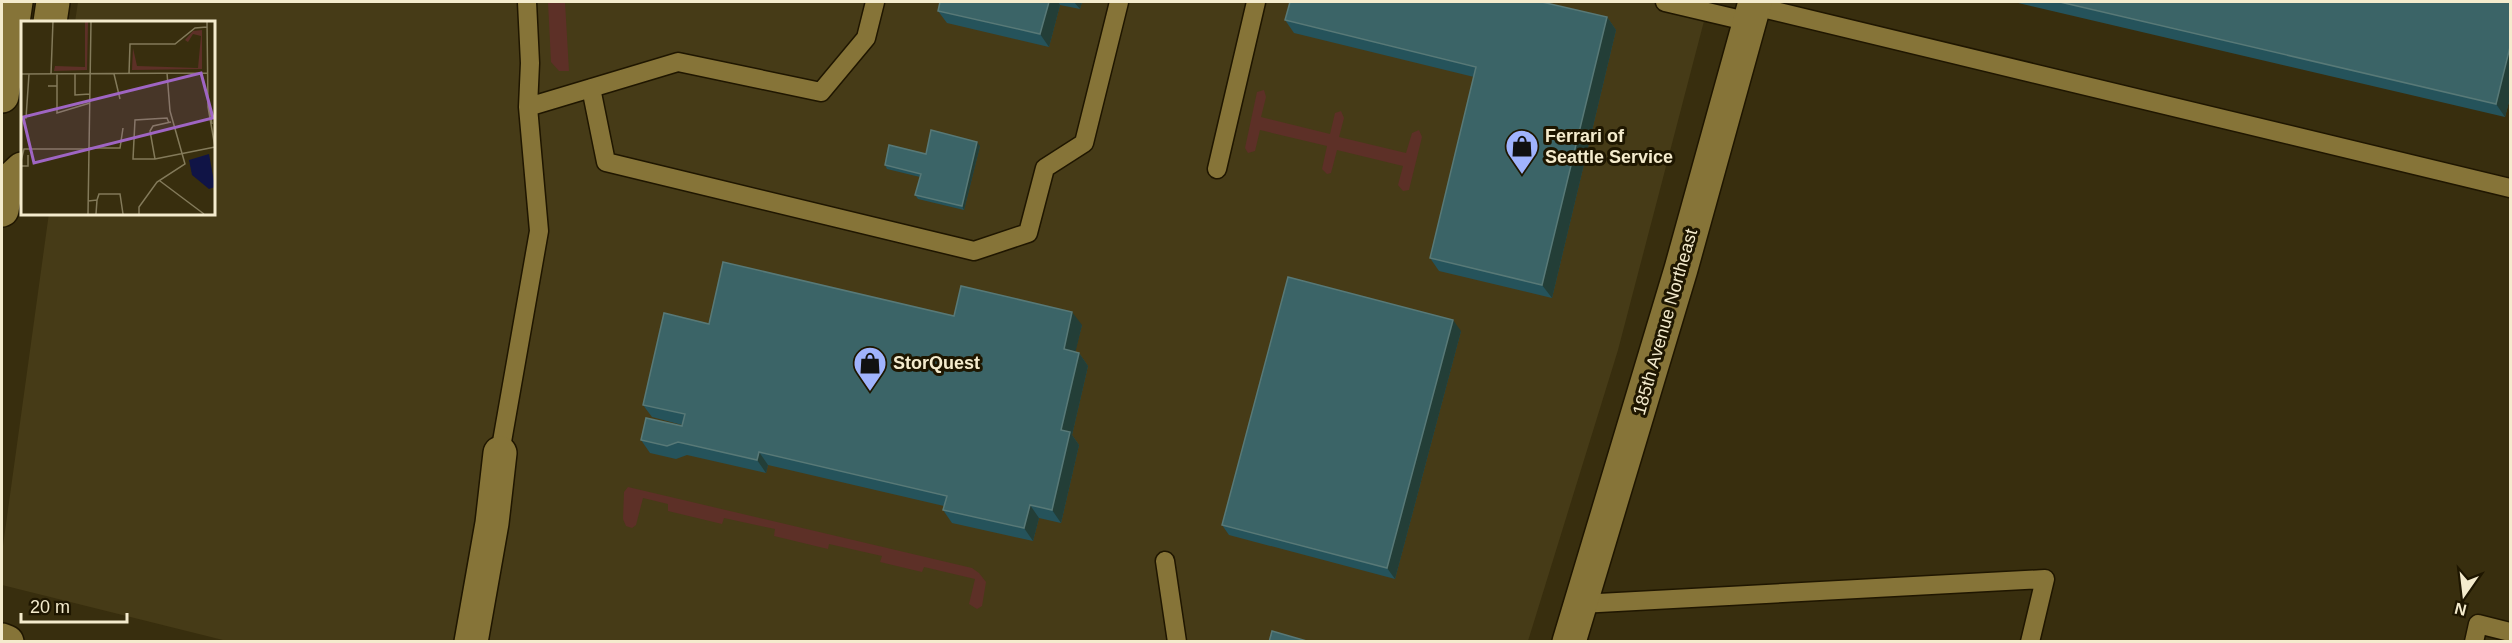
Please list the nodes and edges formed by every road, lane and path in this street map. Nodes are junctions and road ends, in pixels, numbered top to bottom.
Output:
1 (16, 2) edge
2 (53, 2) edge
3 (527, 2) edge
4 (875, 2) edge
5 (1119, 2) edge
6 (1256, 2) edge
7 (1665, 2) edge
8 (1753, 10) edge
9 (50, 21) edge
10 (591, 88) junction
11 (2, 96) edge
12 (528, 107) junction
13 (1218, 169) dead end
14 (2511, 188) edge
15 (500, 453) joint
16 (1165, 561) dead end
17 (1580, 604) junction
18 (2511, 632) edge
19 (2, 640) edge
20 (7, 642) edge
21 (471, 642) edge
22 (1177, 642) edge
23 (1569, 642) edge
24 (2030, 642) edge
25 (2474, 642) edge

1 - 11 street
2 - 9 street
3 - 12 lane
4 - 10 lane
5 - 10 lane
6 - 13 lane
7 - 8 lane
8 - 14 lane
8 - 17 street, 185th Avenue Northeast
10 - 12 lane
12 - 15 lane
15 - 21 street
16 - 22 lane
17 - 23 street, 185th Avenue Northeast
17 - 24 lane
18 - 25 lane
19 - 20 street

